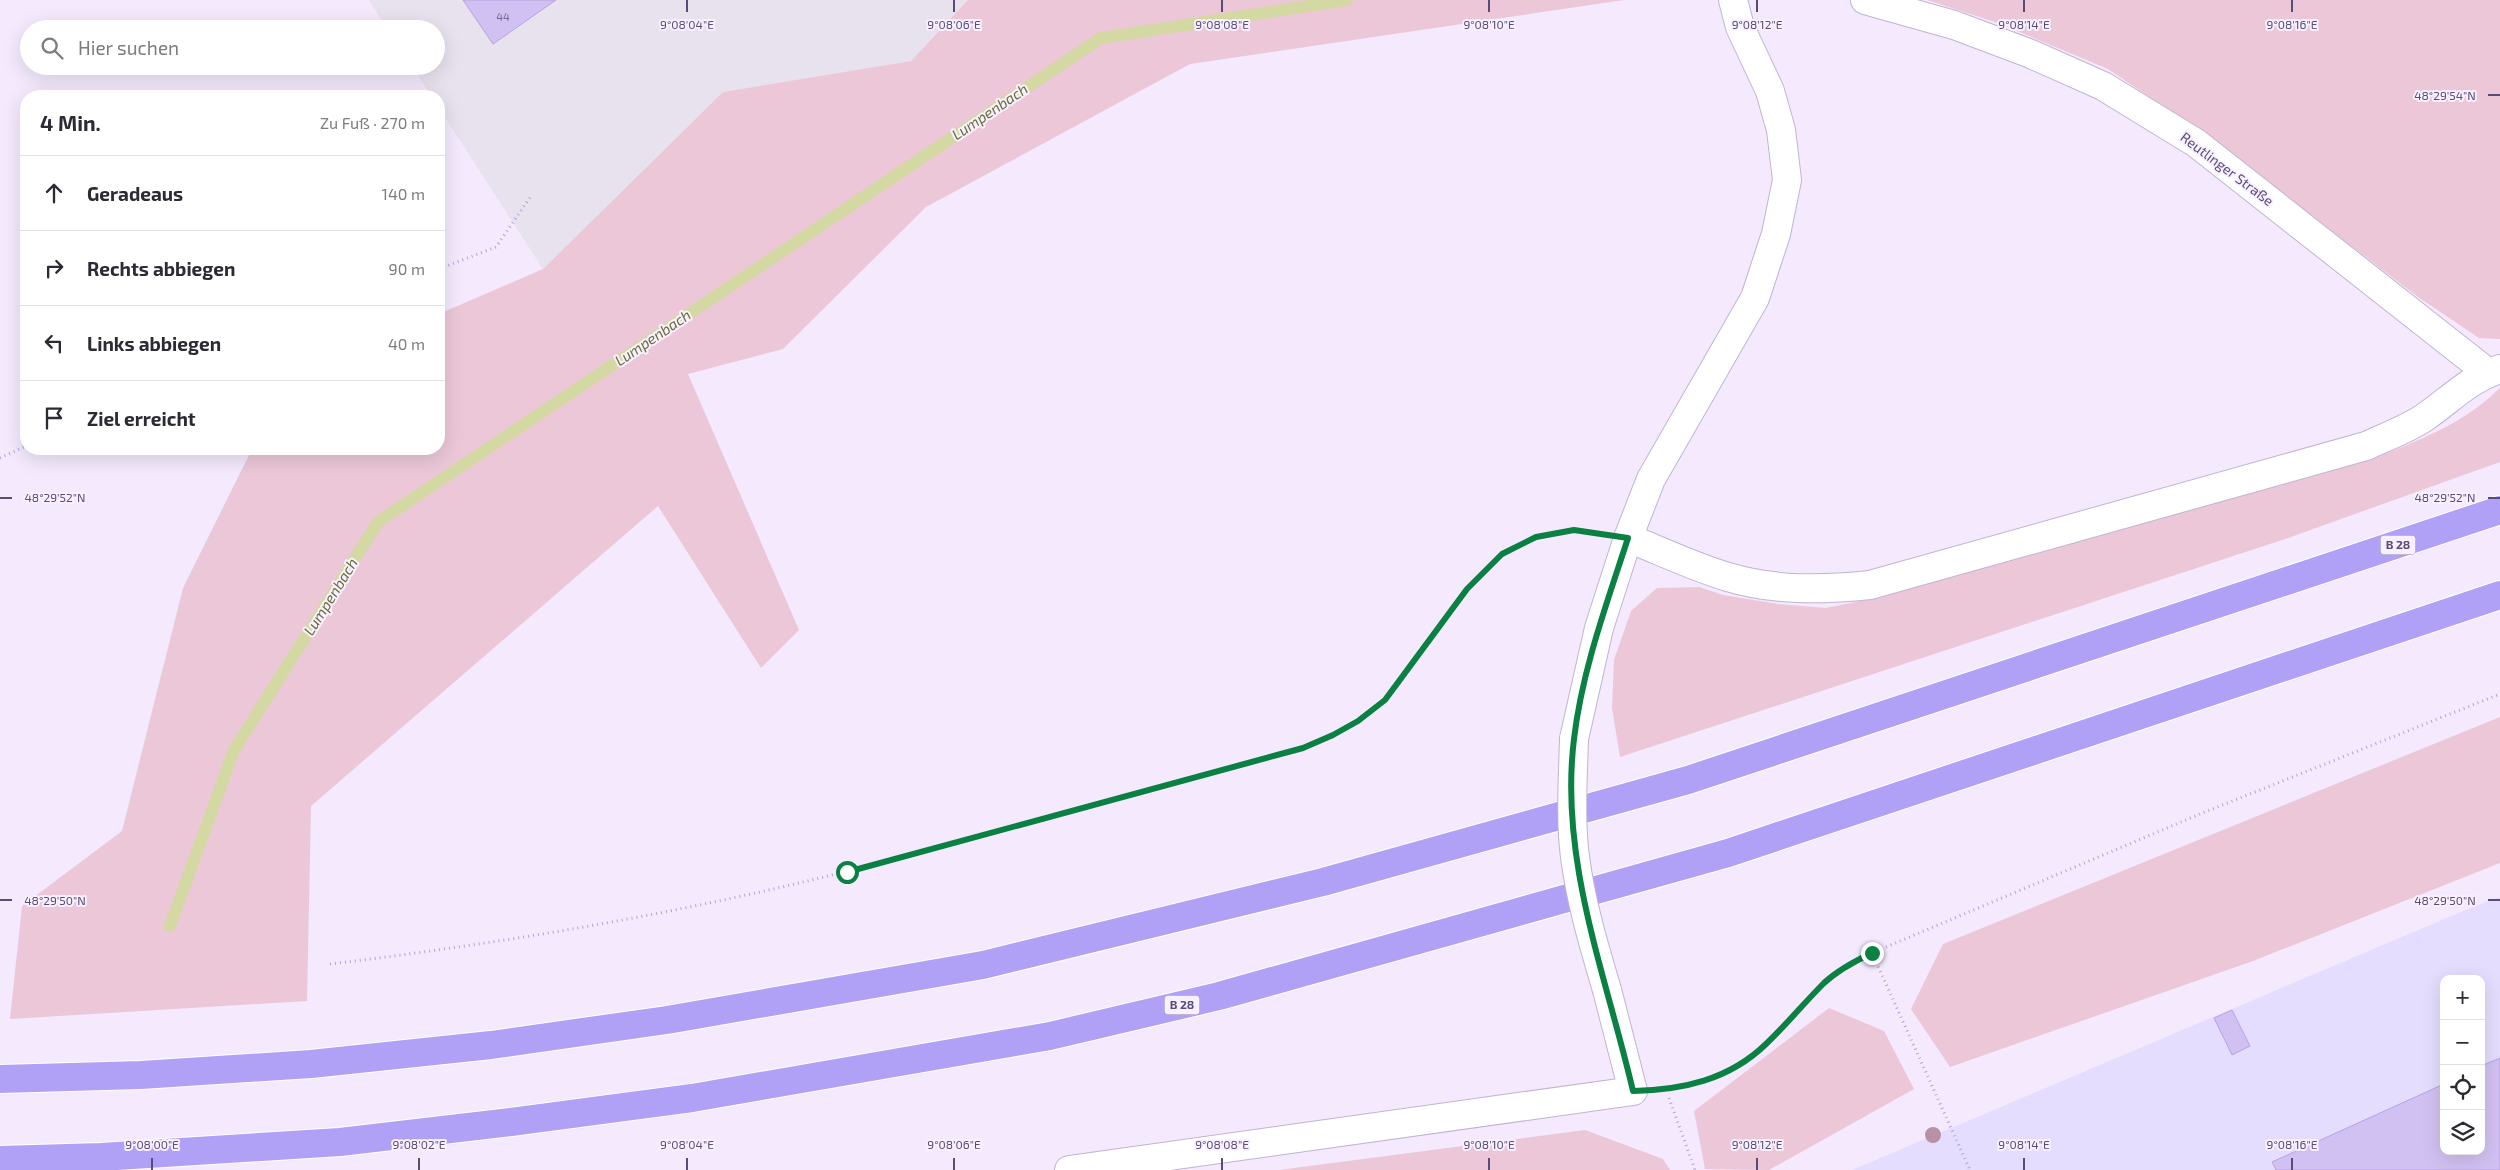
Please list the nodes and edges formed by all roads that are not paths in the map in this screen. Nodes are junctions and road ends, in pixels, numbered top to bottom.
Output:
1 (1733, 0) edge
2 (1865, 0) edge
3 (2494, 370) edge
4 (2500, 510) edge
5 (1628, 538) junction
6 (2500, 595) edge
7 (0, 1079) edge
8 (0, 1160) edge
9 (1069, 1170) edge

1 - 5 street
2 - 3 street, Reutlinger Straße
3 - 5 street
4 - 7 highway, B 28
5 - 9 street, bridge
6 - 8 highway, B 28

